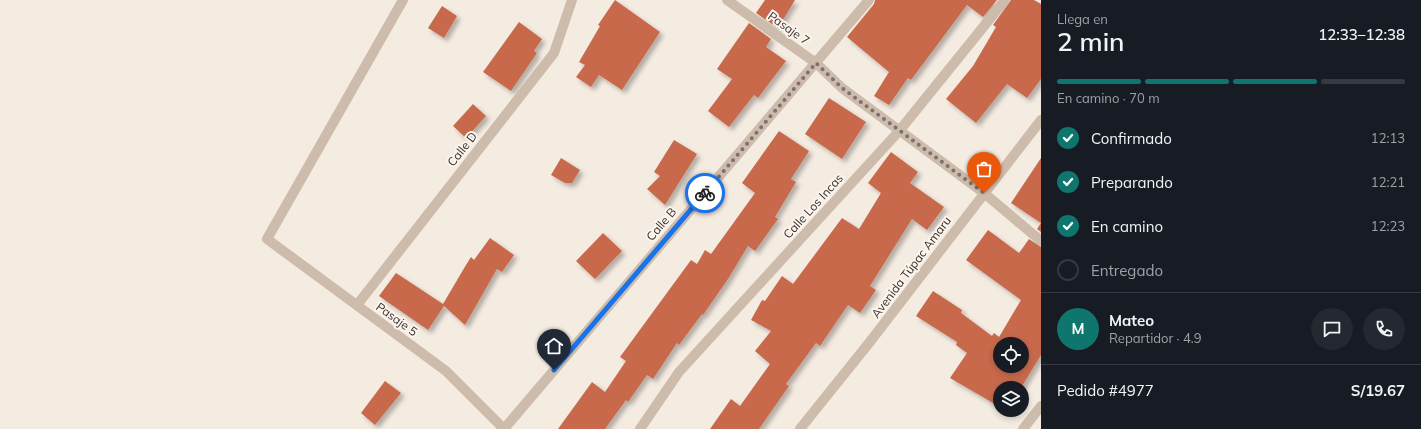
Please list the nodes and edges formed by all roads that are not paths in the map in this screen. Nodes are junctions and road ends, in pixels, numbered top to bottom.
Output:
1 (403, 0) edge
2 (572, 0) edge
3 (727, 0) edge
4 (869, 0) edge
5 (1005, 0) edge
6 (816, 63) junction
7 (1041, 120) edge
8 (900, 130) junction
9 (984, 193) junction
10 (1041, 241) edge
11 (358, 305) junction
12 (1041, 406) edge
13 (504, 429) edge
14 (640, 429) edge
15 (800, 429) edge
16 (1023, 429) edge

1 - 11 street, Pasaje 5
2 - 11 street, Calle D
3 - 6 street, Pasaje 7
4 - 6 street, Calle B
5 - 8 street, Calle Los Incas
6 - 8 street, Pasaje 7
6 - 13 street, Calle B
7 - 9 street, Avenida Túpac Amaru
8 - 9 street, Pasaje 7
8 - 14 street, Calle Los Incas
9 - 10 street, Pasaje 7
9 - 15 street, Avenida Túpac Amaru
11 - 13 street, Pasaje 5
12 - 16 street

